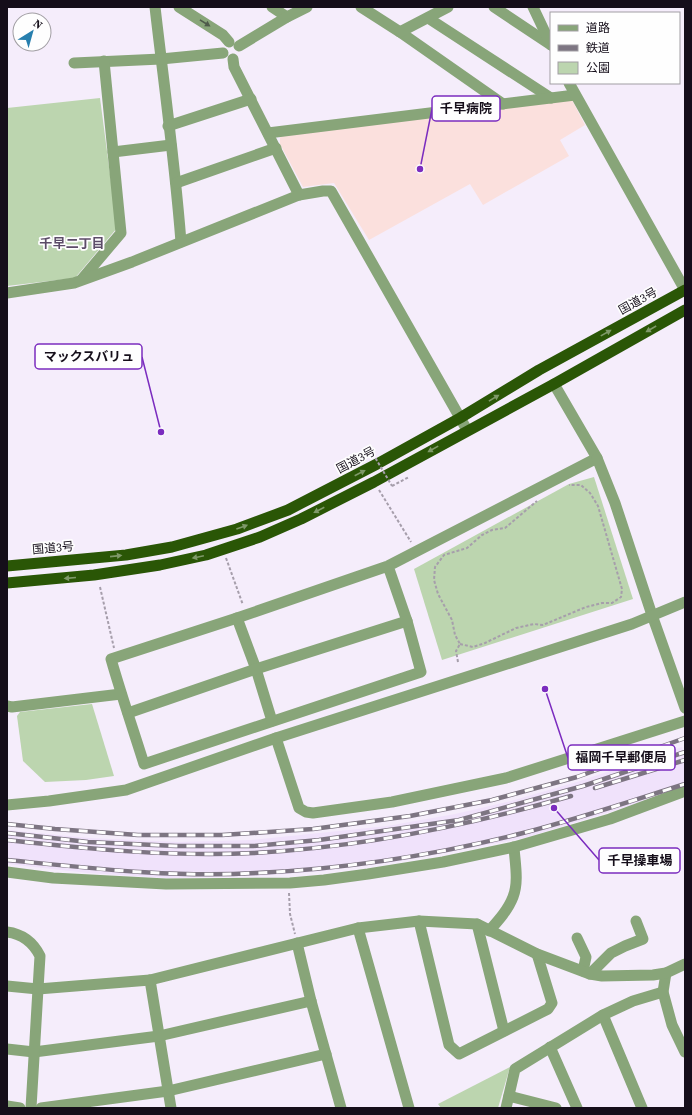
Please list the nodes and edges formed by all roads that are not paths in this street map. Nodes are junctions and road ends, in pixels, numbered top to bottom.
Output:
1 (155, 7) edge
2 (179, 7) edge
3 (272, 7) edge
4 (307, 7) edge
5 (361, 7) edge
6 (448, 7) edge
7 (494, 7) edge
8 (533, 7) edge
9 (287, 17) junction
10 (428, 18) junction
11 (400, 32) junction
12 (550, 43) edge
13 (234, 44) junction
14 (550, 44) edge
15 (222, 53) junction
16 (161, 59) junction
17 (233, 59) junction
18 (104, 61) junction
19 (74, 63) dead end
20 (569, 84) edge
21 (574, 95) junction
22 (551, 98) junction
23 (251, 99) junction
24 (503, 104) junction
25 (168, 126) junction
26 (268, 133) junction
27 (171, 145) junction
28 (276, 148) junction
29 (113, 152) junction
30 (176, 183) junction
31 (299, 195) junction
32 (180, 242) junction
33 (81, 281) junction
34 (685, 290) edge
35 (7, 293) edge
36 (685, 310) edge
37 (554, 384) junction
38 (460, 418) junction
39 (468, 430) junction
40 (597, 458) junction
41 (7, 566) edge
42 (388, 566) junction
43 (7, 583) edge
44 (685, 602) edge
45 (652, 615) junction
46 (242, 616) junction
47 (407, 622) junction
48 (256, 669) junction
49 (121, 694) junction
50 (7, 706) edge
51 (685, 708) edge
52 (128, 713) junction
53 (272, 721) junction
54 (685, 721) edge
55 (276, 738) junction
56 (685, 791) edge
57 (7, 799) edge
58 (7, 805) edge
59 (7, 809) edge
60 (514, 847) junction
61 (7, 872) edge
62 (419, 921) junction
63 (636, 921) dead end
64 (477, 924) junction
65 (358, 928) junction
66 (489, 931) junction
67 (7, 932) edge
68 (577, 938) dead end
69 (298, 943) junction
70 (537, 954) junction
71 (685, 964) edge
72 (586, 972) junction
73 (666, 972) junction
74 (150, 980) junction
75 (7, 986) edge
76 (38, 989) junction
77 (663, 992) junction
78 (311, 1001) junction
79 (603, 1015) junction
80 (504, 1031) junction
81 (159, 1036) junction
82 (550, 1047) junction
83 (7, 1049) edge
84 (34, 1052) junction
85 (685, 1052) edge
86 (326, 1054) junction
87 (168, 1091) junction
88 (509, 1096) junction
89 (7, 1106) edge
90 (20, 1108) edge
91 (31, 1108) edge
92 (41, 1108) edge
93 (170, 1108) edge
94 (340, 1108) edge
95 (409, 1108) edge
96 (506, 1108) edge
97 (556, 1108) edge
98 (577, 1108) edge
99 (642, 1108) edge

1 - 16 street
2 -> 13 street
3 - 9 street
4 - 9 street
5 - 11 street
6 - 10 street
7 - 14 street
8 - 12 street
9 - 13 street
10 - 11 street
10 - 22 street
11 - 24 street
13 - 15 street
13 - 17 street
15 - 16 street
15 - 17 street
16 - 18 street
16 - 25 street
17 - 23 street
18 - 19 street
18 - 29 street
20 - 21 street
21 - 22 street
21 - 34 street
22 - 24 street
23 - 25 street
23 - 26 street
24 - 26 street
25 - 27 street
26 - 28 street
27 - 29 street
27 - 30 street
28 - 30 street
28 - 31 street
29 - 33 street
30 - 32 street
31 - 32 street
31 - 38 street
32 - 33 street
33 - 35 street
38 -> 34 highway, 国道3号
36 -> 37 highway
37 - 39 highway
37 - 40 street
38 - 39 street
41 -> 38 highway, 国道3号
39 -> 43 highway
40 - 42 street
40 - 45 street
42 - 46 street
42 - 47 street
44 - 45 street
45 - 51 street
45 - 55 street
46 - 48 street
46 - 49 street
47 - 48 street
47 - 53 street
48 - 52 street
48 - 53 street
49 - 50 street
49 - 52 street
52 - 53 street
54 - 55 street
55 - 58 street
56 - 60 street
57 - 58 street
58 - 59 street
60 - 61 street
60 - 66 street
62 - 64 street
62 - 65 street
62 - 80 street
63 - 72 street
64 - 66 street
64 - 80 street
65 - 69 street
65 - 95 street
66 - 70 street
67 - 76 street
68 - 72 street
69 - 74 street
69 - 78 street
70 - 72 street
70 - 80 street
71 - 73 street
72 - 73 street
73 - 77 street
74 - 76 street
74 - 81 street
75 - 76 street
76 - 84 street
77 - 79 street
77 - 85 street
78 - 81 street
78 - 86 street
79 - 82 street
79 - 99 street
81 - 84 street
81 - 87 street
82 - 88 street
82 - 98 street
83 - 84 street
84 - 91 street
86 - 87 street
86 - 94 street
87 - 92 street
87 - 93 street
88 - 96 street
88 - 97 street
89 - 90 street

